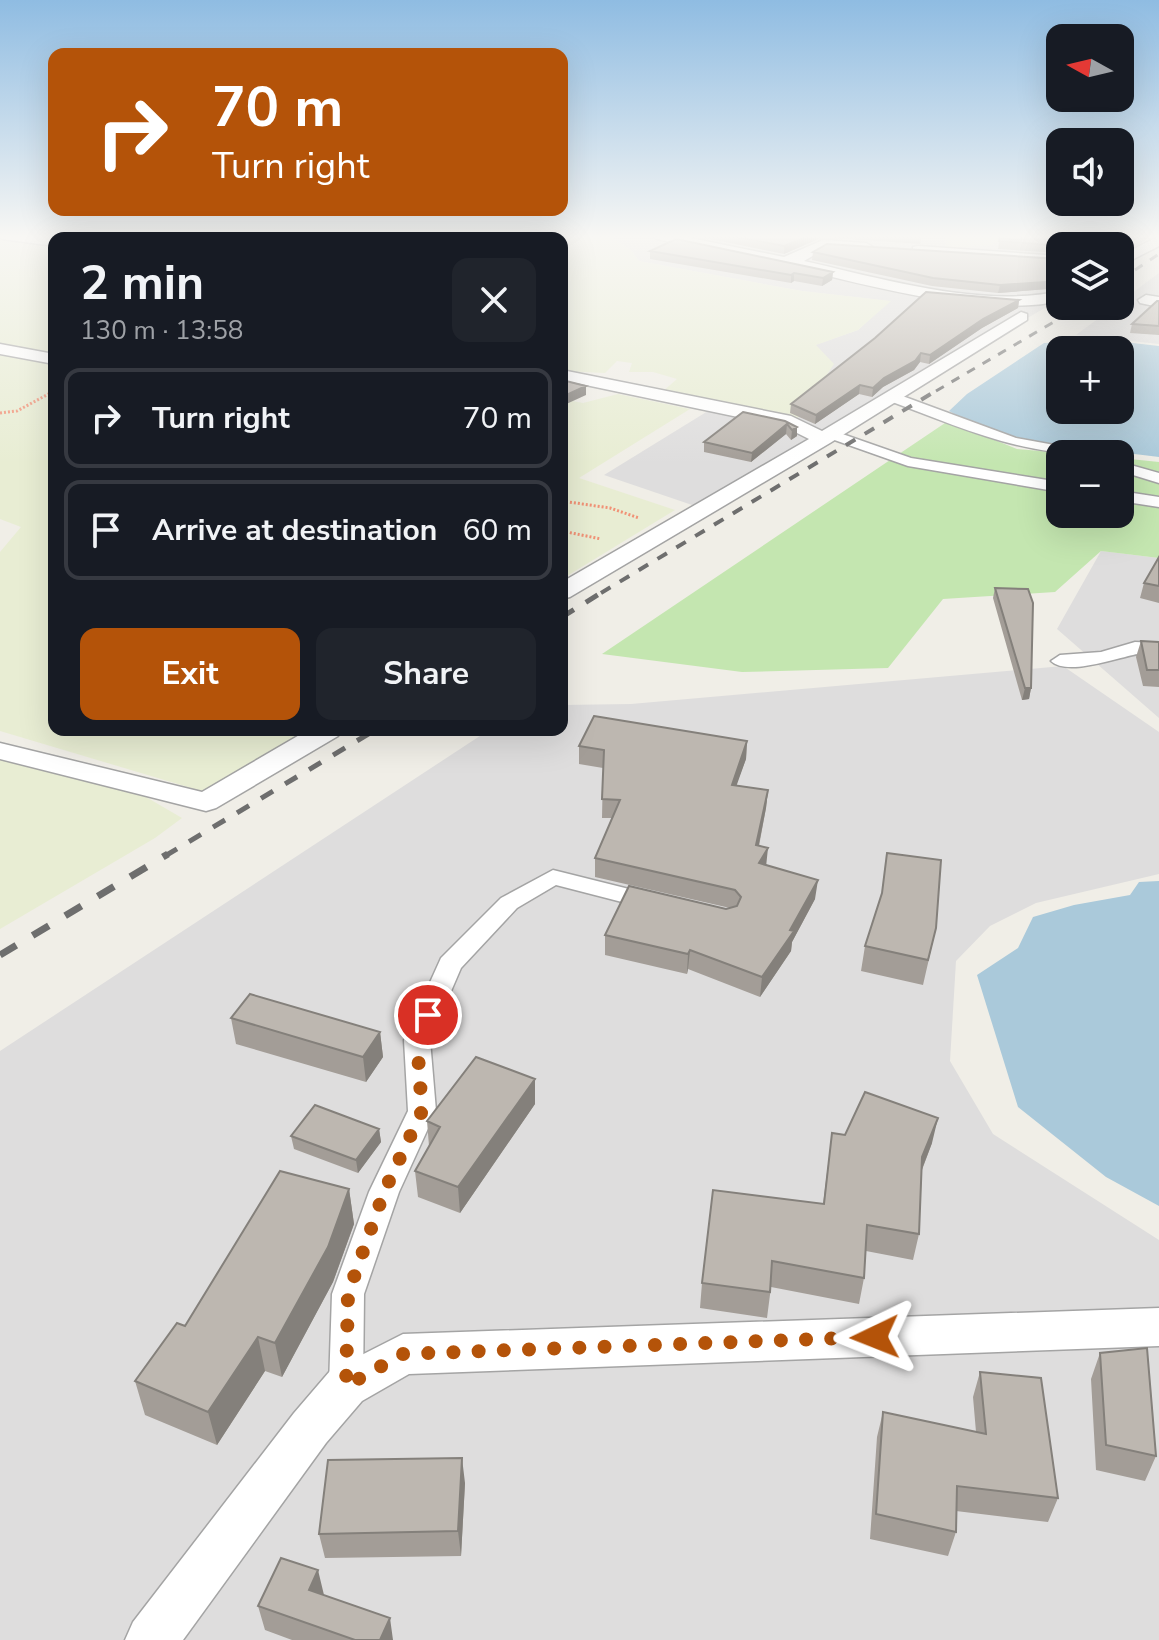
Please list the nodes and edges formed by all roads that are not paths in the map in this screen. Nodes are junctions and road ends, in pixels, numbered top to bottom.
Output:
1 (1021, 317) dead end
2 (0, 349) edge
3 (48, 358) edge
4 (568, 376) edge
5 (892, 397) junction
6 (827, 436) junction
7 (1046, 448) edge
8 (1134, 470) edge
9 (1159, 478) edge
10 (1046, 485) edge
11 (1134, 498) edge
12 (1159, 502) edge
13 (568, 588) edge
14 (1159, 649) edge
15 (1060, 661) dead end
16 (318, 736) edge
17 (0, 751) edge
18 (681, 908) edge
19 (1159, 1327) edge
20 (346, 1386) junction
21 (151, 1640) edge

1 - 5 street
2 - 3 street
4 - 6 street
5 - 6 street
5 - 7 street
6 - 10 street
6 - 13 street
8 - 9 street
11 - 12 street
14 - 15 street
16 - 17 street
18 - 20 street
19 - 20 street
20 - 21 street

